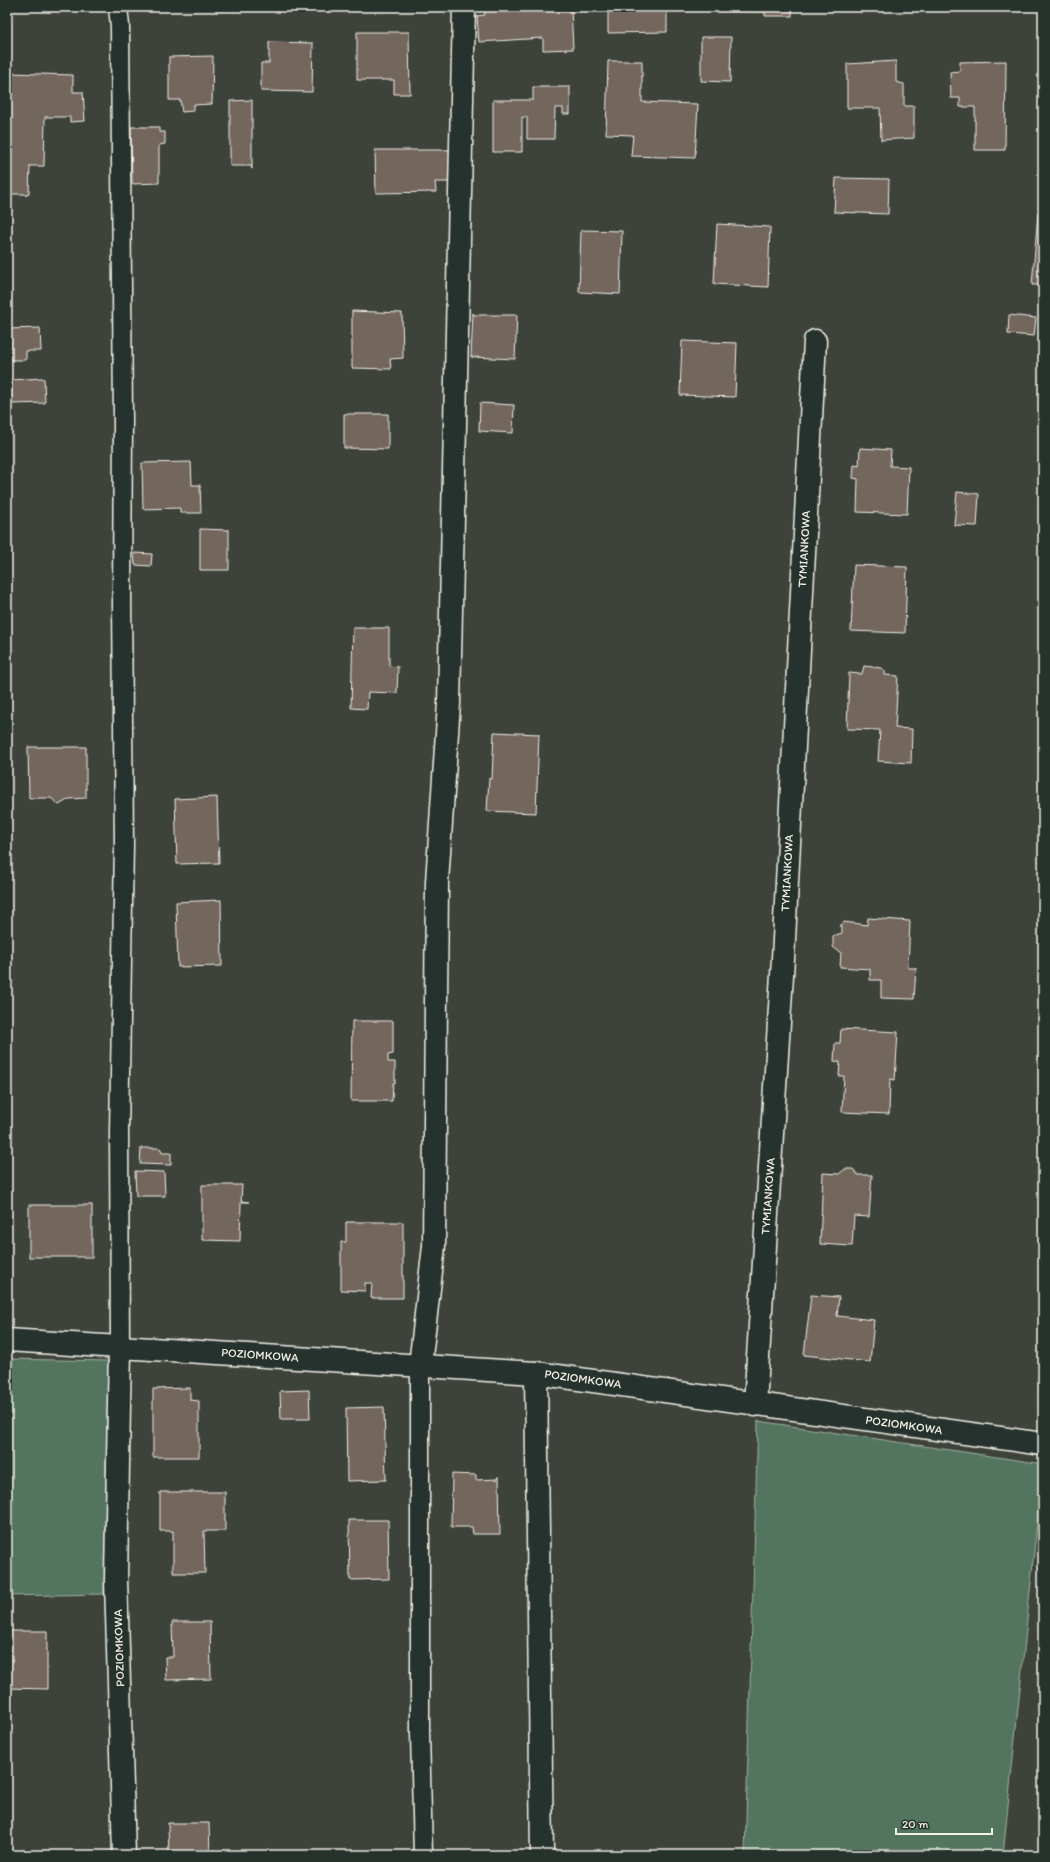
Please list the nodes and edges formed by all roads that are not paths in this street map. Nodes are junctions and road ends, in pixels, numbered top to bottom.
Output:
1 (118, 7) edge
2 (464, 7) edge
3 (815, 341) dead end
4 (7, 1340) edge
5 (120, 1346) junction
6 (420, 1365) junction
7 (536, 1373) junction
8 (755, 1404) junction
9 (1043, 1444) edge
10 (124, 1855) edge
11 (423, 1855) edge
12 (542, 1855) edge

1 - 5 lane
2 - 6 street
3 - 8 street, TYMIANKOWA
4 - 5 street, POZIOMKOWA
5 - 6 street, POZIOMKOWA
5 - 10 street, POZIOMKOWA
6 - 7 street, POZIOMKOWA
6 - 11 lane
7 - 8 street, POZIOMKOWA
7 - 12 street
8 - 9 street, POZIOMKOWA

